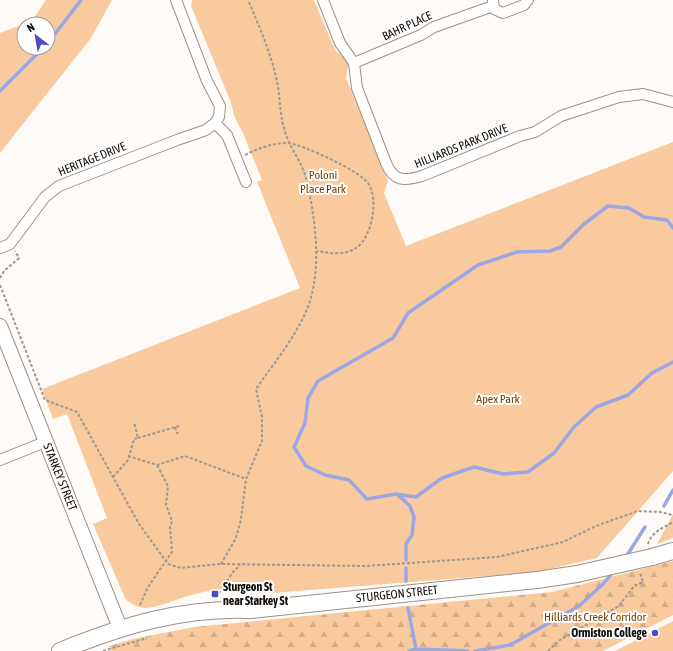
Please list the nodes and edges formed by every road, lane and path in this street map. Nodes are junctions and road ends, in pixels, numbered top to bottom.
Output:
1 (175, 0) edge
2 (248, 0) edge
3 (323, 0) edge
4 (528, 0) edge
5 (493, 3) edge
6 (354, 63) junction
7 (673, 102) edge
8 (215, 123) junction
9 (290, 143) junction
10 (236, 159) junction
11 (246, 182) dead end
12 (10, 244) junction
13 (0, 248) edge
14 (317, 251) junction
15 (0, 278) edge
16 (0, 285) edge
17 (0, 326) edge
18 (134, 422) dead end
19 (179, 426) dead end
20 (175, 427) junction
21 (180, 433) dead end
22 (138, 438) junction
23 (45, 442) junction
24 (128, 456) junction
25 (0, 460) edge
26 (157, 465) junction
27 (113, 477) junction
28 (246, 479) junction
29 (673, 515) edge
30 (673, 551) edge
31 (166, 561) junction
32 (220, 564) junction
33 (240, 565) junction
34 (643, 582) dead end
35 (140, 605) dead end
36 (208, 610) junction
37 (120, 628) junction
38 (147, 638) dead end
39 (60, 651) edge
40 (103, 651) edge
41 (548, 651) edge

1 - 8 street
2 - 9 path
3 - 6 street, HILLIARDS PARK DRIVE
4 - 5 street, BAHR PLACE
5 - 6 street, BAHR PLACE
6 - 7 street, HILLIARDS PARK DRIVE
8 - 10 street
8 - 12 street, HERITAGE DRIVE
9 - 10 path
9 - 14 path
9 - 14 path
10 - 11 street
12 - 13 street
12 - 15 path
14 - 28 path
16 - 27 path
17 - 23 street, STARKEY STREET
18 - 22 path
19 - 20 path
20 - 21 path
20 - 22 path
22 - 24 path
23 - 25 street
23 - 37 street, STARKEY STREET
24 - 26 path
24 - 27 path
26 - 28 path
26 - 31 path
27 - 31 path
28 - 32 path
29 - 33 path
30 - 36 main road, STURGEON STREET, bridge
31 - 32 path
31 - 35 path
32 - 33 path
33 - 36 path
34 - 41 path
36 - 37 main road, STURGEON STREET
37 - 39 main road, STURGEON STREET
38 - 40 path

